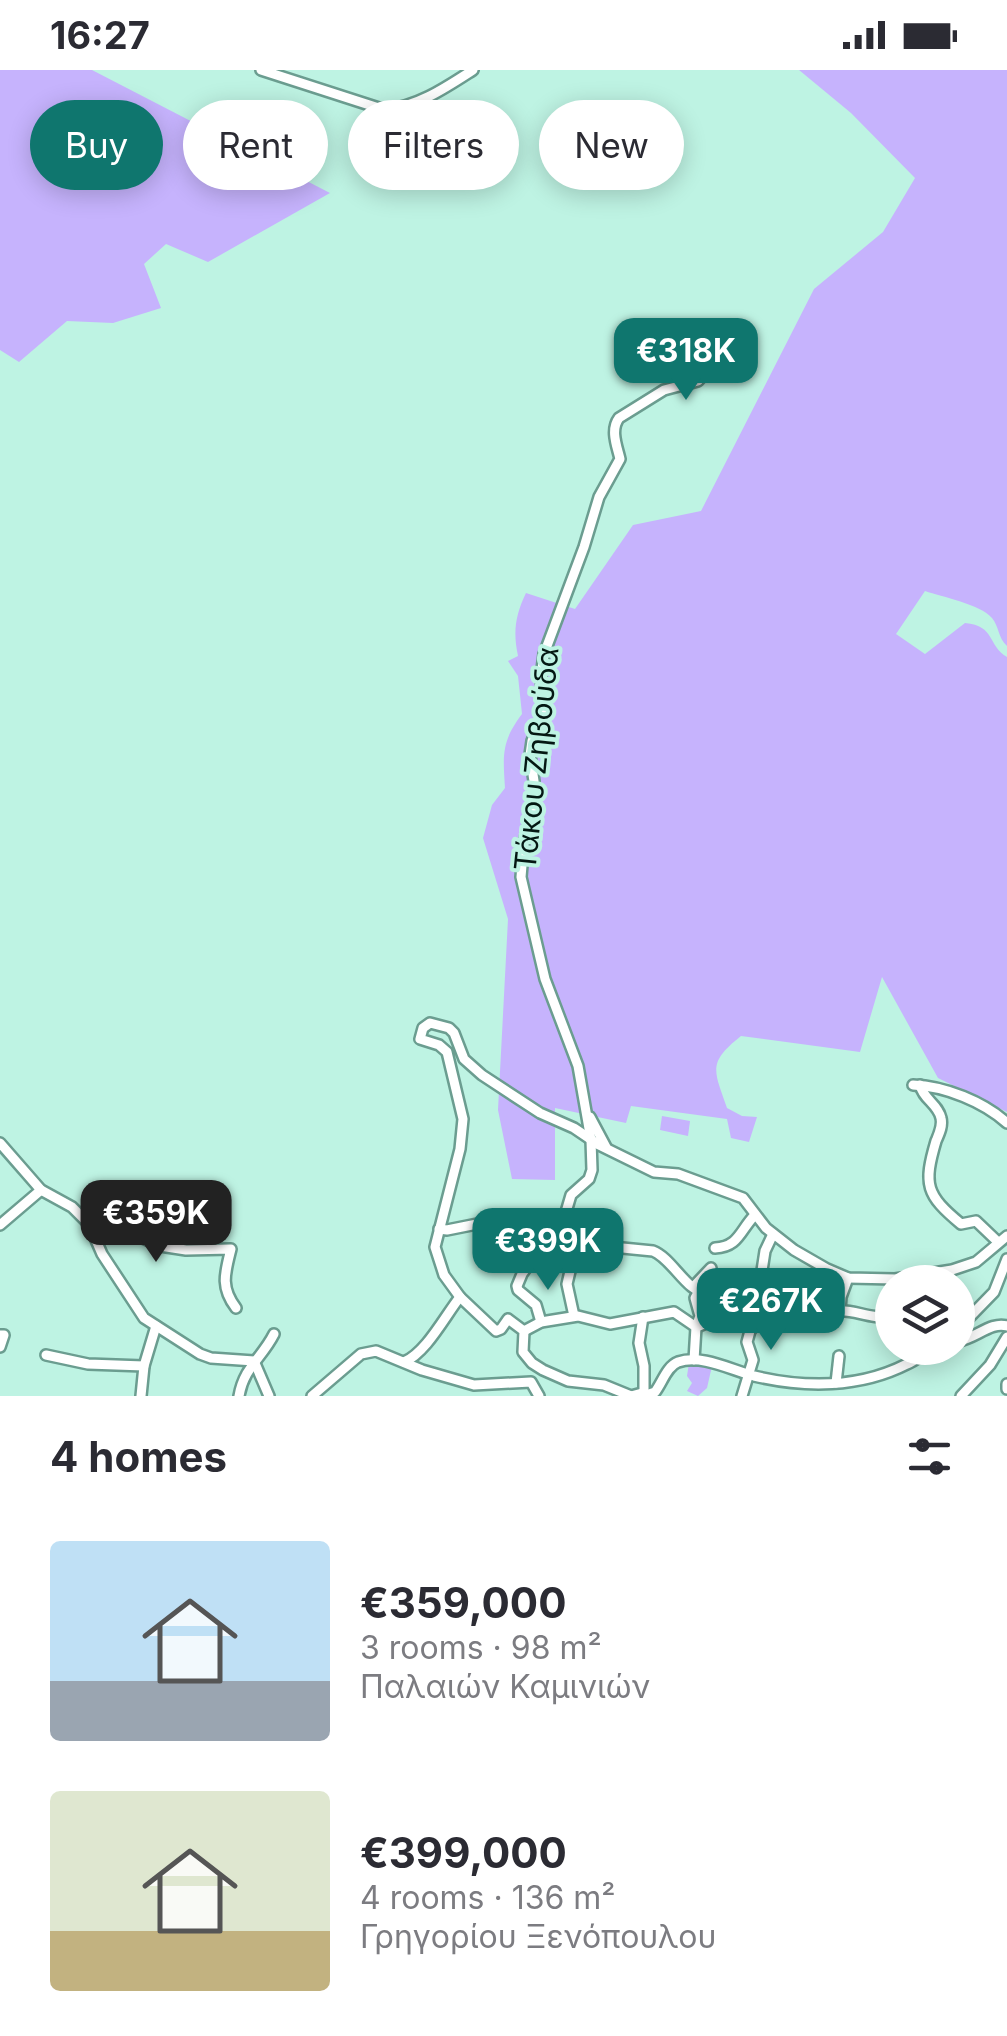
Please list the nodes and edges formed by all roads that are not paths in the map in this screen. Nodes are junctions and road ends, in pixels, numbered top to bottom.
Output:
1 (261, 70) edge
2 (473, 70) edge
3 (742, 351) dead end
4 (586, 1110) junction
5 (1007, 1123) edge
6 (591, 1140) junction
7 (0, 1143) edge
8 (608, 1149) junction
9 (41, 1190) junction
10 (755, 1215) junction
11 (89, 1224) junction
12 (0, 1225) edge
13 (439, 1229) junction
14 (554, 1234) junction
15 (773, 1234) junction
16 (1003, 1239) edge
17 (715, 1248) dead end
18 (540, 1257) junction
19 (1007, 1260) edge
20 (711, 1268) dead end
21 (848, 1278) junction
22 (697, 1288) junction
23 (460, 1297) junction
24 (733, 1297) junction
25 (236, 1308) dead end
26 (840, 1311) junction
27 (975, 1311) edge
28 (574, 1316) junction
29 (762, 1316) junction
30 (643, 1317) junction
31 (875, 1318) edge
32 (541, 1322) junction
33 (156, 1326) junction
34 (1007, 1326) edge
35 (696, 1327) junction
36 (524, 1331) junction
37 (274, 1334) dead end
38 (2, 1335) edge
39 (975, 1336) edge
40 (1007, 1337) edge
41 (0, 1347) edge
42 (46, 1354) dead end
43 (839, 1356) dead end
44 (694, 1360) junction
45 (254, 1361) junction
46 (404, 1362) junction
47 (906, 1365) edge
48 (144, 1366) junction
49 (749, 1375) junction
50 (852, 1381) junction
51 (798, 1383) junction
52 (836, 1383) junction
53 (646, 1395) edge
54 (141, 1396) edge
55 (239, 1396) edge
56 (269, 1396) edge
57 (312, 1396) edge
58 (539, 1396) edge
59 (630, 1396) edge
60 (742, 1396) edge
61 (794, 1396) edge
62 (856, 1396) edge
63 (961, 1396) edge

1 - 2 street
3 - 4 street, Τάκου Ζηβούδα
4 - 6 street, Τάκου Ζηβούδα
4 - 8 street
5 - 16 street
6 - 8 street
6 - 13 street
6 - 14 street
7 - 9 street
8 - 10 street
9 - 11 street
9 - 12 street
10 - 15 street
10 - 17 street
11 - 25 street
11 - 33 street
13 - 14 street
13 - 23 street
14 - 18 street
14 - 22 street
15 - 21 street
15 - 24 street
16 - 21 street
18 - 28 street
18 - 32 street
19 - 27 street
20 - 22 street
21 - 26 street
22 - 24 street
22 - 35 street
23 - 36 street
23 - 46 street
24 - 29 street
24 - 35 street
26 - 29 street
26 - 31 street
28 - 30 street
28 - 32 street
29 - 49 street
30 - 35 street
30 - 53 street
32 - 36 street
33 - 45 street
33 - 48 street
34 - 39 street
35 - 44 street
36 - 59 street
37 - 45 street
38 - 41 street
40 - 63 street
42 - 48 street
43 - 52 street
44 - 49 street
44 - 53 street
45 - 55 street
45 - 56 street
46 - 57 street
46 - 58 street
47 - 50 street
48 - 54 street
49 - 51 street
49 - 60 street
50 - 52 street
50 - 62 street
51 - 52 street
51 - 61 street
53 - 59 street

